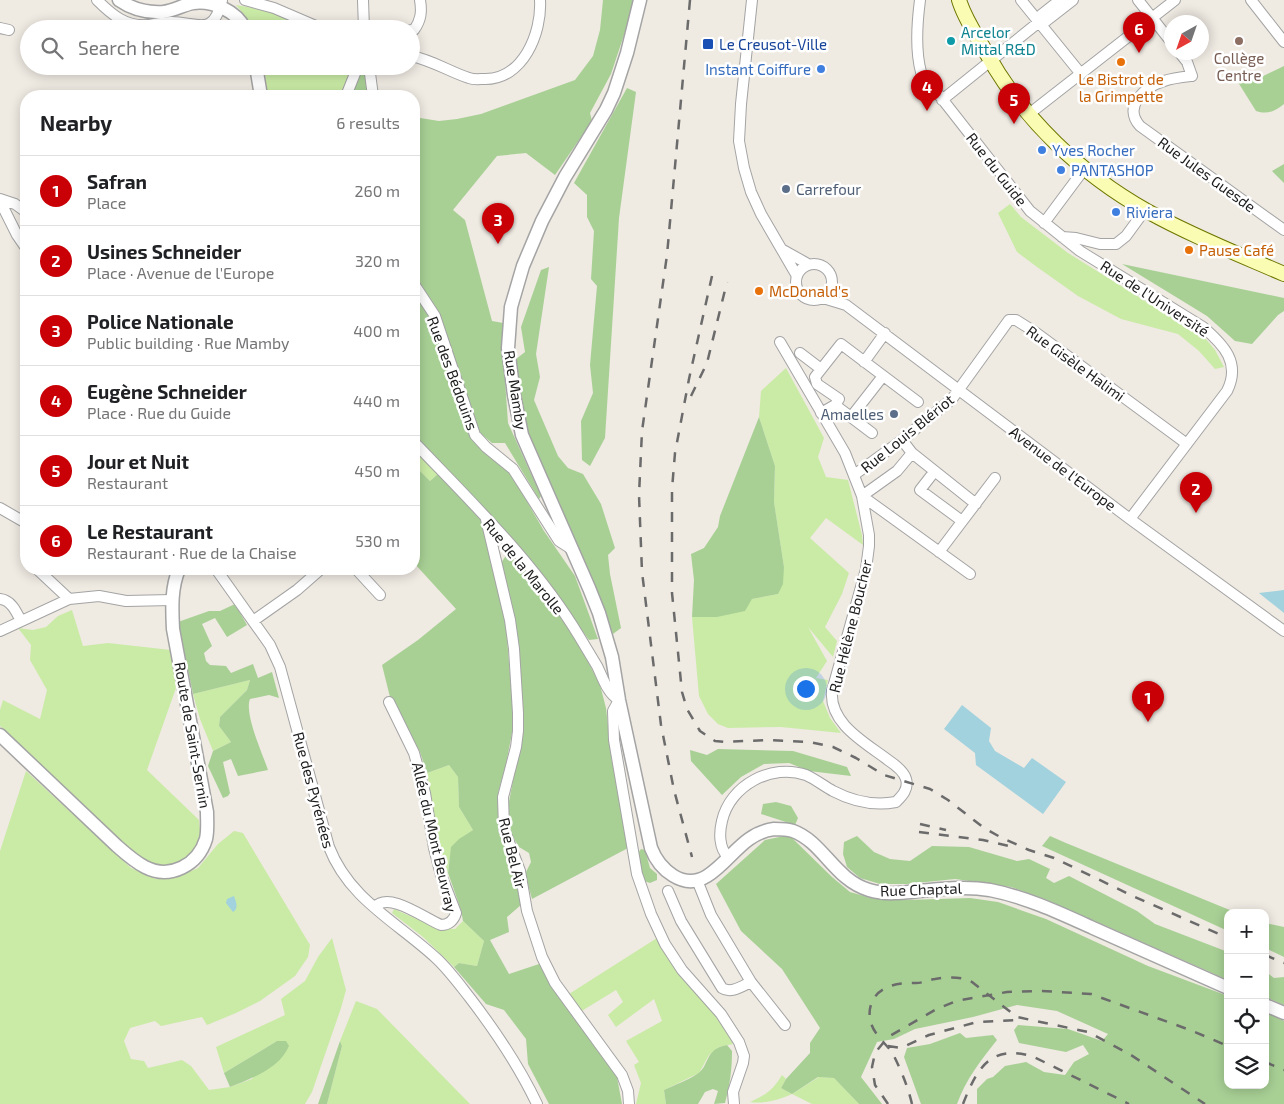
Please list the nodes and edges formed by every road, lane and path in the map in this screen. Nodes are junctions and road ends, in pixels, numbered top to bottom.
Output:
1 (97, 0) edge
2 (119, 0) edge
3 (246, 0) edge
4 (363, 0) edge
5 (420, 0) edge
6 (540, 0) edge
7 (640, 0) edge
8 (752, 0) edge
9 (920, 0) edge
10 (959, 0) edge
11 (1021, 0) edge
12 (1060, 0) edge
13 (1072, 0) edge
14 (1138, 0) edge
15 (1175, 0) edge
16 (1251, 0) edge
17 (221, 3) edge
18 (1152, 18) junction
19 (123, 20) edge
20 (212, 20) edge
21 (238, 20) edge
22 (302, 20) edge
23 (364, 20) edge
24 (420, 21) edge
25 (1039, 22) junction
26 (1164, 33) edge
27 (1284, 42) edge
28 (420, 59) edge
29 (1185, 60) edge
30 (991, 61) junction
31 (1081, 74) junction
32 (258, 75) edge
33 (354, 75) edge
34 (370, 75) edge
35 (260, 90) edge
36 (348, 90) edge
37 (373, 90) edge
38 (942, 100) junction
39 (1029, 114) junction
40 (1085, 168) junction
41 (0, 200) edge
42 (20, 208) edge
43 (1145, 210) junction
44 (1044, 223) junction
45 (1284, 230) edge
46 (1061, 236) junction
47 (20, 240) edge
48 (783, 250) junction
49 (808, 264) junction
50 (1284, 274) edge
51 (797, 276) junction
52 (833, 284) junction
53 (420, 293) edge
54 (823, 298) junction
55 (843, 304) junction
56 (885, 334) junction
57 (780, 342) dead end
58 (800, 354) dead end
59 (864, 362) junction
60 (821, 369) junction
61 (883, 376) junction
62 (958, 389) junction
63 (918, 402) dead end
64 (835, 404) junction
65 (821, 413) junction
66 (851, 417) junction
67 (872, 433) dead end
68 (902, 440) junction
69 (1186, 444) junction
70 (420, 448) edge
71 (912, 453) junction
72 (934, 472) junction
73 (854, 476) junction
74 (995, 478) dead end
75 (862, 496) junction
76 (976, 504) junction
77 (0, 508) edge
78 (486, 518) junction
79 (1130, 519) junction
80 (20, 520) edge
81 (962, 521) junction
82 (573, 550) junction
83 (939, 552) junction
84 (970, 574) dead end
85 (44, 575) edge
86 (177, 575) edge
87 (220, 575) edge
88 (314, 575) edge
89 (362, 575) edge
90 (380, 595) dead end
91 (69, 598) junction
92 (0, 599) edge
93 (172, 600) junction
94 (21, 621) junction
95 (253, 621) junction
96 (0, 631) edge
97 (1284, 631) edge
98 (619, 700) junction
99 (389, 702) dead end
100 (0, 735) edge
101 (728, 857) junction
102 (697, 880) junction
103 (668, 891) dead end
104 (375, 907) junction
105 (751, 982) junction
106 (1224, 986) edge
107 (1269, 1006) edge
108 (1284, 1013) edge
109 (785, 1025) dead end
110 (537, 1104) edge
111 (629, 1104) edge
112 (734, 1104) edge

1 - 19 street
2 - 17 street
3 - 22 street
4 - 23 street
5 - 24 street
6 - 28 street
7 - 82 street, Rue Mamby
8 - 48 street
9 - 38 street, Rue du Guide
10 - 30 main road
11 - 25 street
12 - 25 street
13 - 25 street
14 - 18 street
15 - 18 street
16 - 27 street
17 - 20 street
17 - 21 street
18 - 26 street
18 - 31 street
25 - 30 street
25 - 31 street
29 - 45 street, Rue Jules Guesde
30 - 38 street
30 - 39 main road
31 - 39 street
32 - 35 street
33 - 36 street
34 - 37 street
38 - 44 street, Rue du Guide
39 - 40 main road
40 - 43 main road
40 - 44 street
41 - 42 street
41 - 47 street
43 - 46 street, Rue du Guide
43 - 50 main road
44 - 46 street, Rue du Guide
46 - 69 street, Rue de l'Université
48 - 49 street
48 - 51 street
49 - 51 street
49 - 52 street
51 - 54 street
52 - 54 street
52 - 55 street, Avenue de l'Europe
53 - 82 street, Rue des Bédouins
54 - 55 street, Avenue de l'Europe
55 - 56 street, Avenue de l'Europe
56 - 59 street
56 - 62 street, Avenue de l'Europe
57 - 65 street, Rue Hélène Boucher
58 - 60 street
59 - 60 street
59 - 61 street
60 - 64 street
61 - 63 street
61 - 66 street
62 - 68 street, Rue Louis Blériot
62 - 69 street, Rue Gisèle Halimi
62 - 79 street, Avenue de l'Europe
64 - 65 street
64 - 66 street
65 - 73 street, Rue Hélène Boucher
66 - 67 street
68 - 71 street
68 - 73 street, Rue Louis Blériot
69 - 79 street, Rue de l'Université
70 - 78 street, Rue de la Marolle
71 - 72 street
71 - 75 street
72 - 76 street
72 - 81 street
73 - 75 street, Rue Hélène Boucher
74 - 76 street
75 - 83 street
75 - 101 street, Rue Hélène Boucher
76 - 81 street
77 - 80 street
78 - 98 street, Rue de la Marolle
78 - 111 street, Rue Bel Air
79 - 97 street, Avenue de l'Europe
81 - 83 street
82 - 98 street, Rue Mamby
83 - 84 street
85 - 91 street
86 - 93 street, Route de Saint-Sernin
87 - 95 street, Rue des Pyrénées
88 - 95 street
89 - 90 street
91 - 93 street
91 - 94 street
92 - 94 street
93 - 100 street, Route de Saint-Sernin
94 - 96 street
95 - 104 street, Rue des Pyrénées
98 - 102 street
98 - 112 street
99 - 104 street, Allée du Mont Beuvray
101 - 102 street, Rue Chaptal
101 - 106 street, Rue Chaptal
102 - 105 street
103 - 105 street
104 - 110 street, Rue des Pyrénées
105 - 109 street
107 - 108 street

